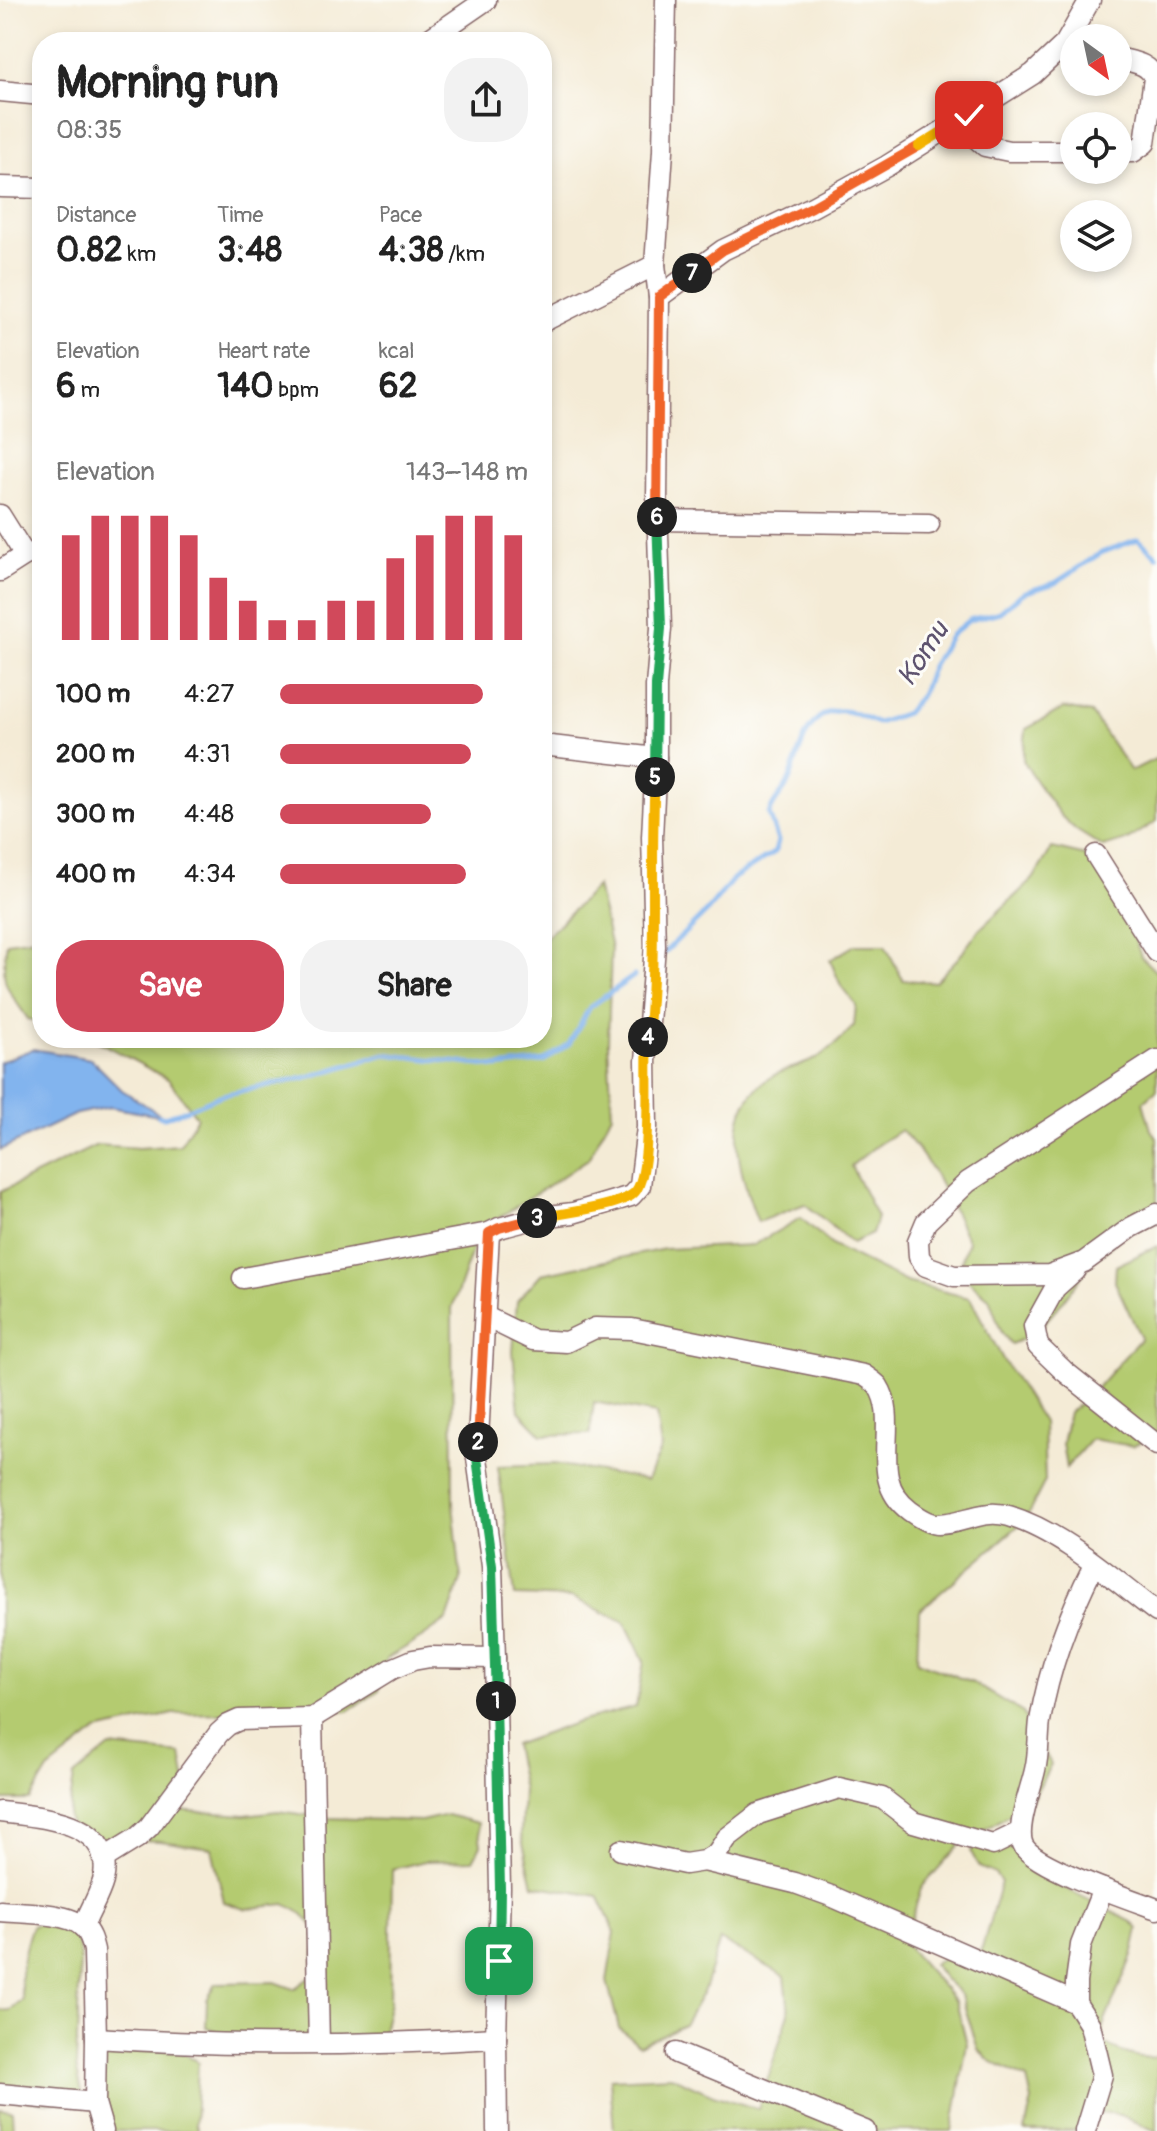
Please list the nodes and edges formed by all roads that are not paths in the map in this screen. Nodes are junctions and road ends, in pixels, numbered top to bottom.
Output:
1 (486, 0) edge
2 (666, 0) edge
3 (1090, 0) edge
4 (1079, 24) edge
5 (440, 32) edge
6 (1060, 51) edge
7 (1132, 62) edge
8 (0, 91) edge
9 (32, 94) edge
10 (958, 122) junction
11 (1060, 151) edge
12 (1132, 152) edge
13 (0, 187) edge
14 (32, 188) edge
15 (655, 265) junction
16 (659, 297) junction
17 (552, 317) edge
18 (0, 515) edge
19 (657, 520) junction
20 (929, 524) dead end
21 (32, 551) edge
22 (32, 554) edge
23 (0, 571) edge
24 (552, 746) edge
25 (656, 758) junction
26 (1096, 855) dead end
27 (1157, 952) edge
28 (1157, 1060) edge
29 (1157, 1214) edge
30 (489, 1233) junction
31 (1084, 1262) junction
32 (243, 1278) dead end
33 (486, 1317) junction
34 (1157, 1445) edge
35 (1094, 1565) junction
36 (1157, 1612) edge
37 (495, 1658) junction
38 (312, 1718) junction
39 (0, 1812) edge
40 (1020, 1832) junction
41 (621, 1850) dead end
42 (103, 1859) junction
43 (704, 1861) junction
44 (1103, 1889) junction
45 (1157, 1909) edge
46 (0, 1911) edge
47 (83, 1927) junction
48 (1076, 2003) junction
49 (96, 2038) junction
50 (496, 2038) junction
51 (319, 2044) junction
52 (676, 2053) dead end
53 (0, 2094) edge
54 (95, 2103) junction
55 (858, 2130) edge
56 (103, 2131) edge
57 (497, 2131) edge
58 (1085, 2131) edge

1 - 5 street
2 - 15 street
3 - 4 street
6 - 10 street
7 - 12 street
8 - 9 street
10 - 11 street
10 - 16 street
13 - 14 street
15 - 16 street
15 - 17 street
16 - 19 street
18 - 21 street
19 - 20 street
19 - 25 street
22 - 23 street
24 - 25 street
25 - 30 street
26 - 27 street
28 - 31 street
29 - 31 street
30 - 32 street
30 - 33 street
31 - 34 street
33 - 35 street
33 - 37 street
35 - 36 street
35 - 40 street
37 - 38 street
37 - 50 street
38 - 42 street
38 - 51 street
39 - 42 street
40 - 43 street
40 - 44 street
41 - 43 street
42 - 47 street
43 - 48 street
44 - 45 street
44 - 48 street
46 - 47 street
47 - 49 street
48 - 58 street
49 - 51 street
49 - 54 street
50 - 51 street
50 - 57 street
52 - 55 street
53 - 54 street
54 - 56 street

